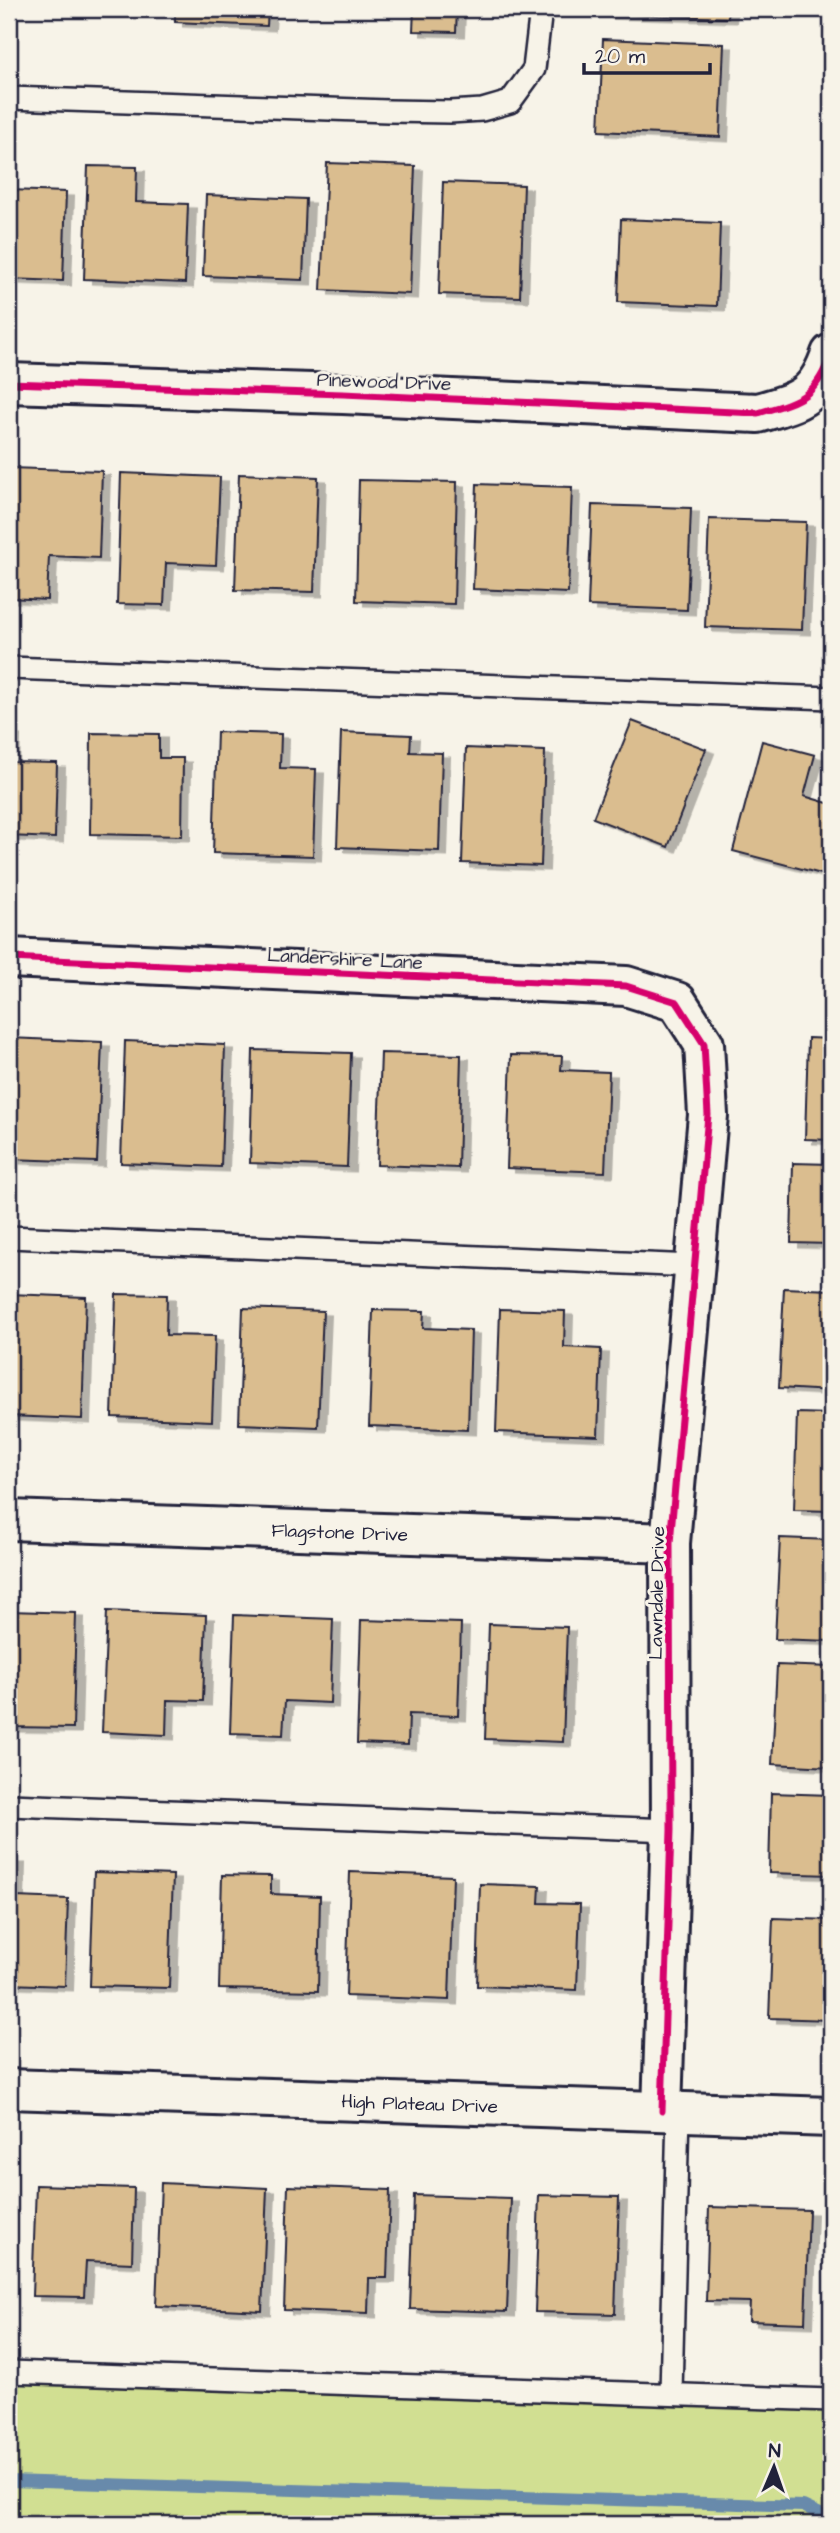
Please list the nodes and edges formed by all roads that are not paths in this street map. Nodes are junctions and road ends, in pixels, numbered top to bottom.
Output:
1 (541, 9) edge
2 (9, 98) edge
3 (826, 380) edge
4 (9, 383) edge
5 (9, 668) edge
6 (831, 698) edge
7 (9, 958) edge
8 (677, 1002) joint
9 (9, 1237) edge
10 (694, 1266) junction
11 (9, 1520) edge
12 (670, 1544) junction
13 (9, 1805) edge
14 (671, 1829) junction
15 (9, 2090) edge
16 (671, 2111) junction
17 (831, 2117) edge
18 (9, 2372) edge
19 (671, 2393) junction
20 (831, 2400) edge

1 - 2 lane
3 - 4 street, Pinewood Drive
5 - 6 lane
7 - 8 street, Landershire Lane
8 - 10 street, Lawndale Drive
9 - 10 lane
10 - 12 street, Lawndale Drive
11 - 12 street, Flagstone Drive
12 - 14 street, Lawndale Drive
13 - 14 lane
14 - 16 street, Lawndale Drive
15 - 16 street, High Plateau Drive
16 - 17 street, High Plateau Drive
16 - 19 lane
18 - 19 lane
19 - 20 lane

